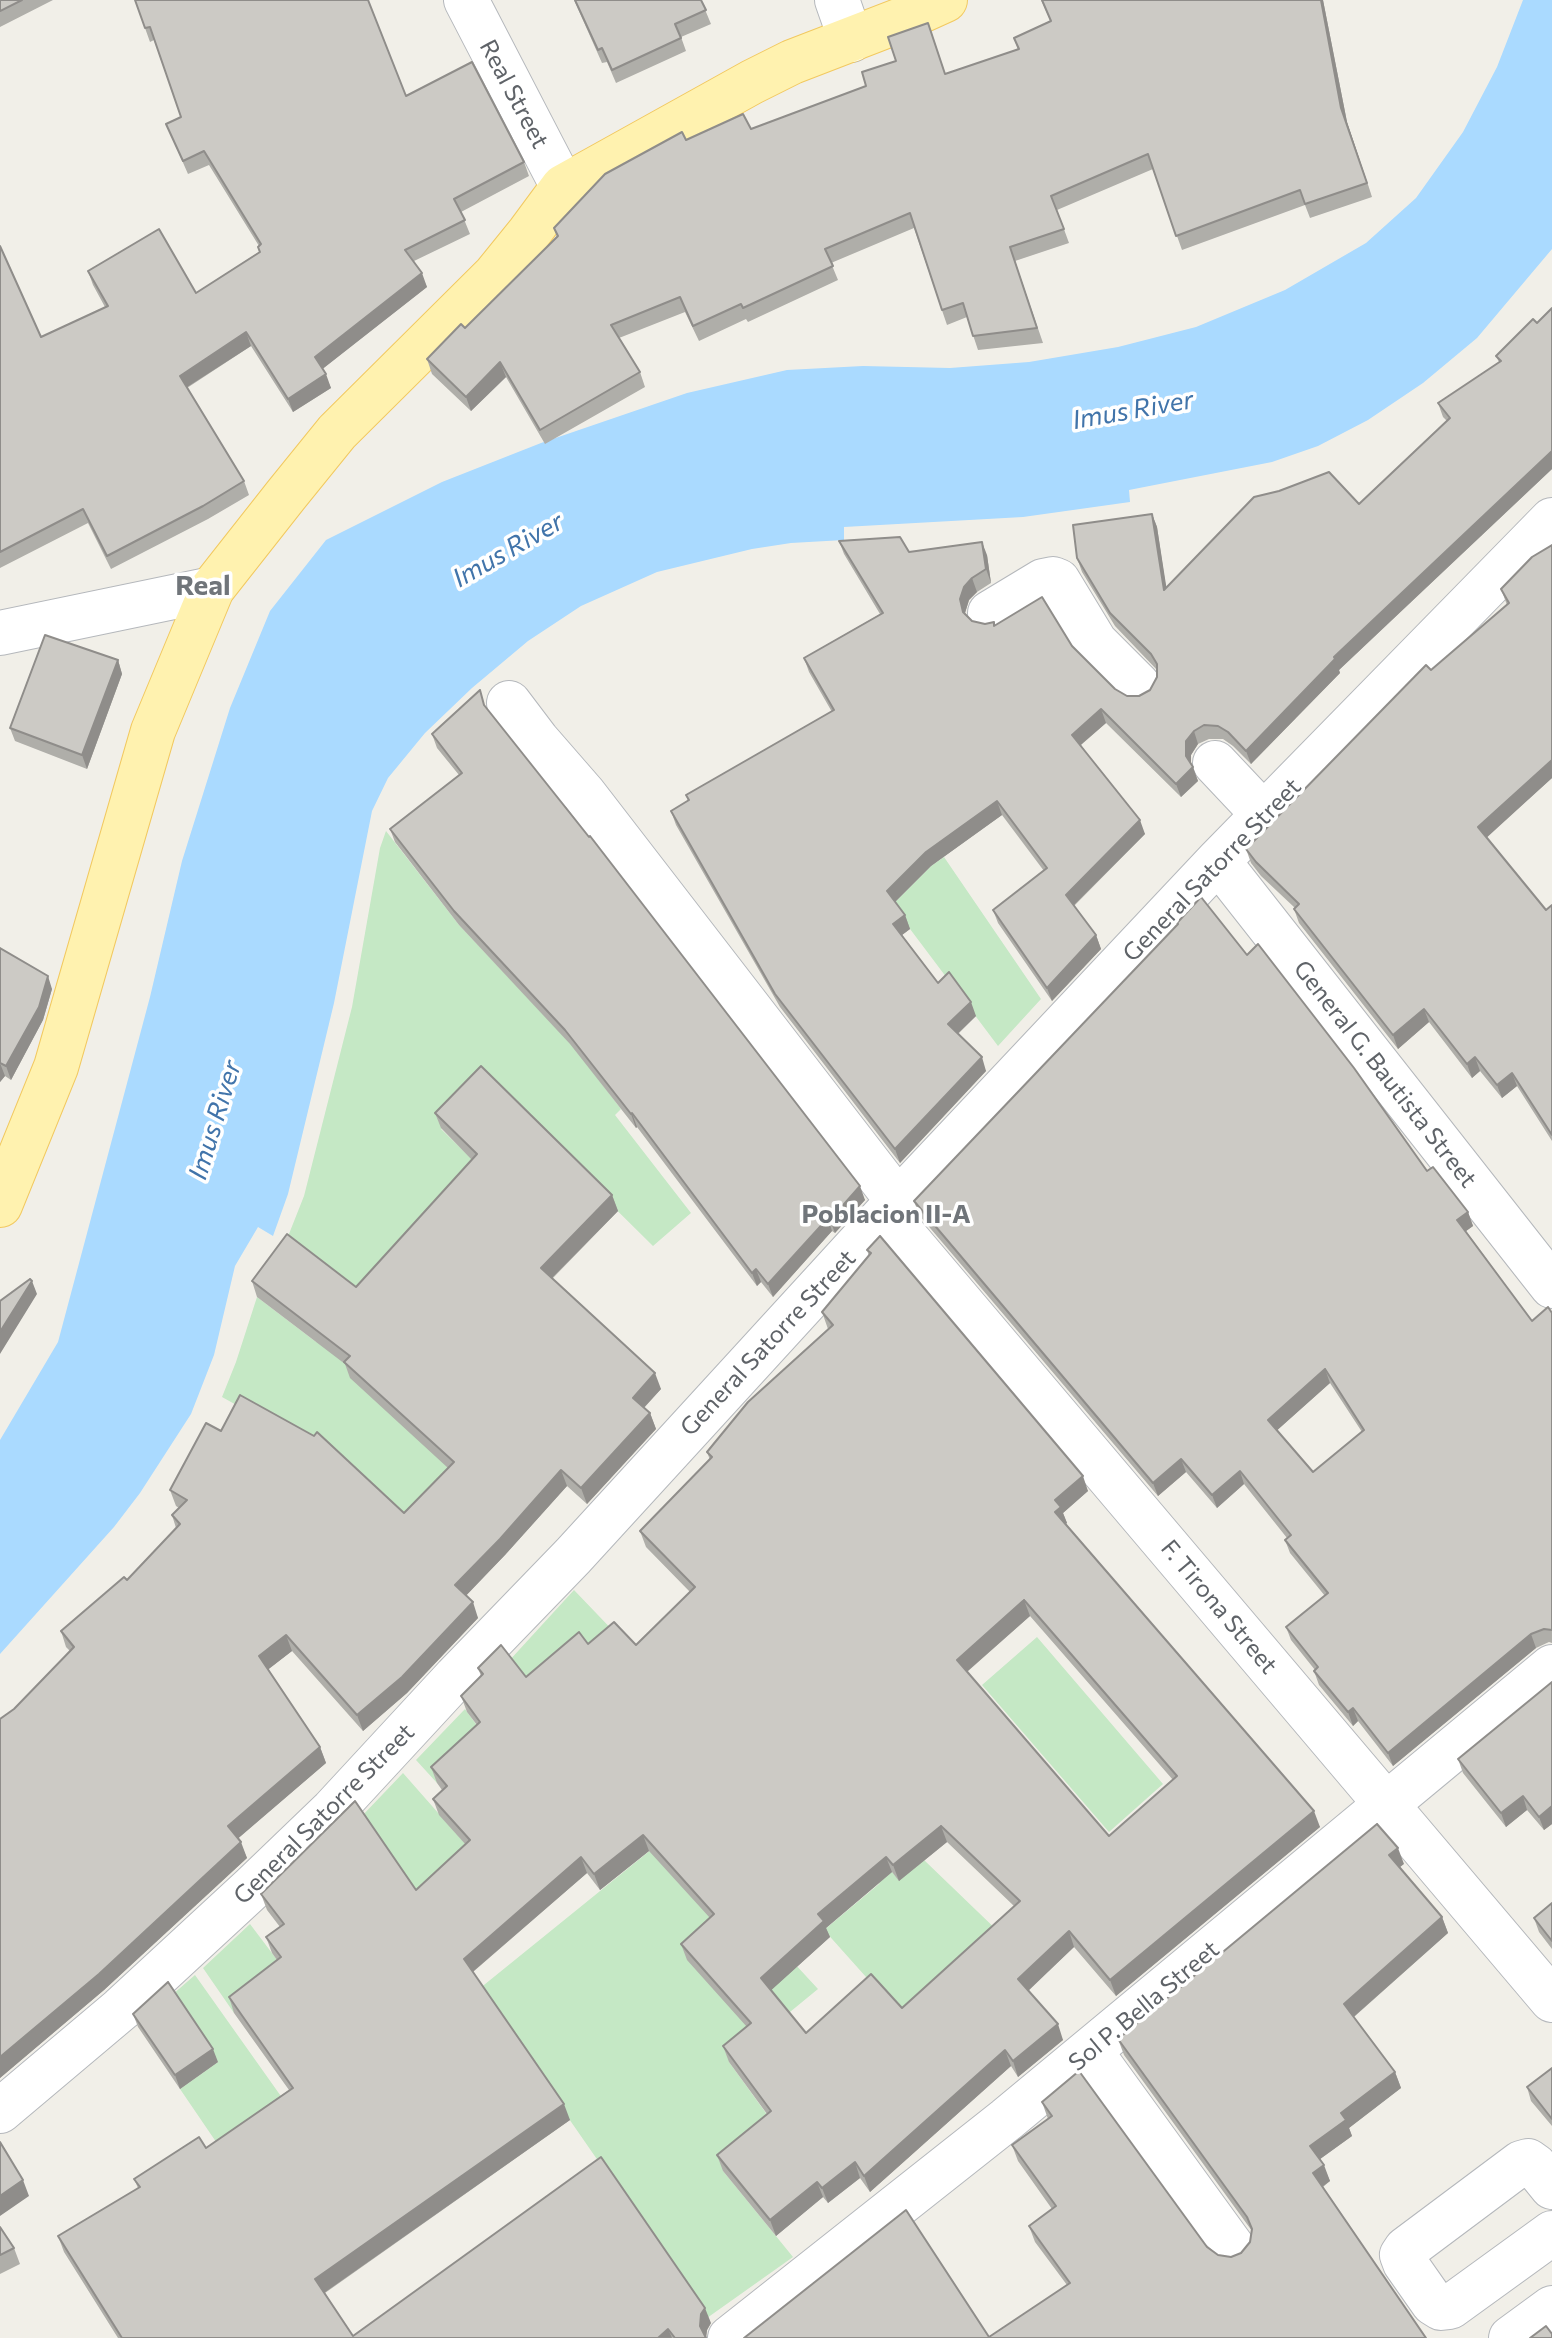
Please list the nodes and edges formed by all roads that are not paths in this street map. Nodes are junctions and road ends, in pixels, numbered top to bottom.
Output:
1 (466, 0) edge
2 (945, 0) edge
3 (844, 20) edge
4 (563, 187) junction
5 (1552, 520) edge
6 (212, 589) junction
7 (990, 613) dead end
8 (0, 633) edge
9 (1138, 685) dead end
10 (509, 703) dead end
11 (1215, 763) dead end
12 (1264, 815) junction
13 (1218, 861) junction
14 (0, 1205) edge
15 (892, 1208) junction
16 (1552, 1286) edge
17 (1552, 1667) edge
18 (1387, 1805) junction
19 (1552, 2000) edge
20 (1090, 2051) junction
21 (0, 2111) edge
22 (1552, 2187) edge
23 (1552, 2233) edge
24 (1233, 2248) dead end
25 (1552, 2308) edge
26 (730, 2338) edge
27 (1511, 2338) edge

1 - 4 street, Real Street
2 - 3 main road
3 - 4 main road
4 - 6 main road
5 - 12 street, General Satorre Street
6 - 8 street
6 - 14 main road
7 - 9 street
10 - 15 street, F. Tirona Street
11 - 12 street
12 - 13 street, General Satorre Street
13 - 15 street, General Satorre Street
13 - 16 street, General G. Bautista Street
15 - 18 street, F. Tirona Street
15 - 21 street, General Satorre Street
17 - 18 street, Sol P. Bella Street
18 - 19 street, F. Tirona Street
18 - 20 street, Sol P. Bella Street
20 - 24 street
20 - 26 street, Sol P. Bella Street
22 - 23 street
25 - 27 street

